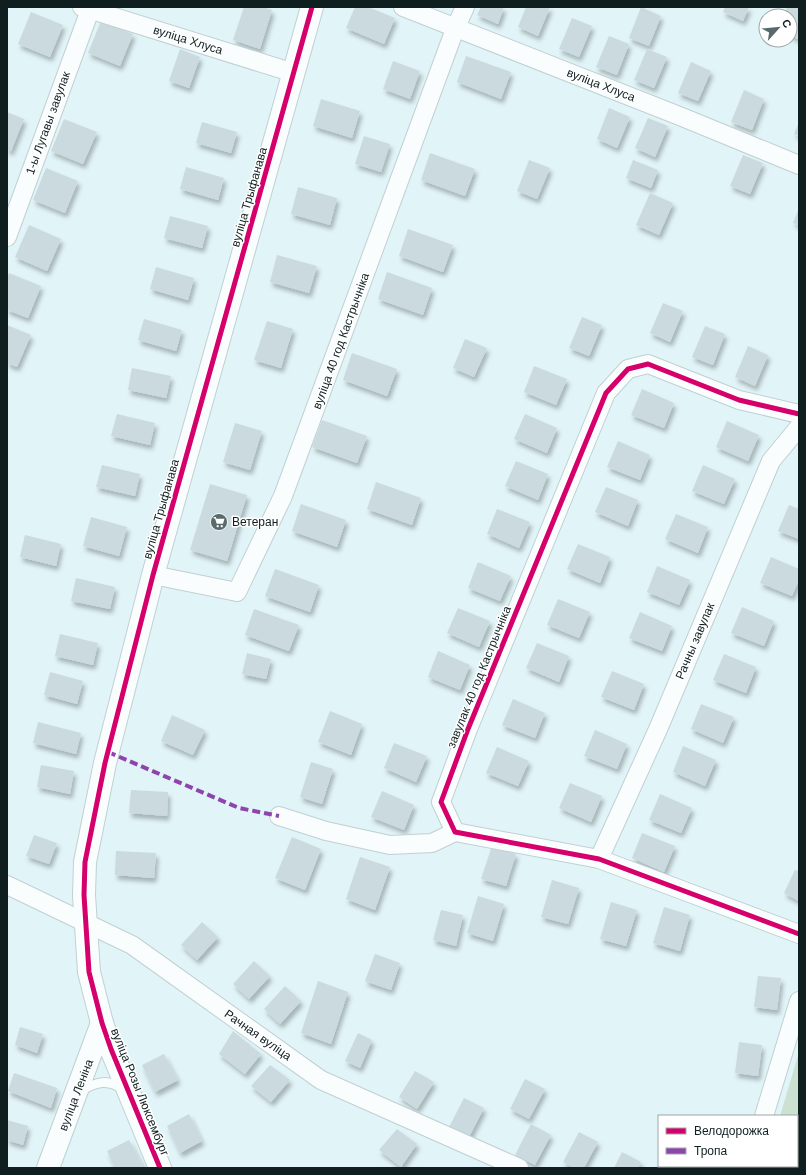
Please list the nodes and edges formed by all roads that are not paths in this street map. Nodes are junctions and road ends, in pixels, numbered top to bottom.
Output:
1 (312, 7) edge
2 (403, 7) edge
3 (465, 7) edge
4 (86, 8) edge
5 (455, 28) junction
6 (294, 73) junction
7 (799, 165) edge
8 (7, 237) edge
9 (799, 414) edge
10 (799, 427) edge
11 (153, 575) junction
12 (279, 816) dead end
13 (455, 832) junction
14 (599, 860) junction
15 (7, 885) edge
16 (85, 923) junction
17 (799, 934) edge
18 (799, 1001) edge
19 (102, 1023) junction
20 (76, 1094) junction
21 (130, 1096) junction
22 (764, 1115) edge
23 (48, 1168) edge
24 (160, 1168) edge
25 (519, 1168) edge

1 - 6 street, вуліца Трыфанава
2 - 5 street, вуліца Хлуса
3 - 5 street, вуліца 40 год Кастрычніка
4 - 6 street, вуліца Хлуса
4 - 8 street, 1-ы Лугавы завулак
5 - 7 street, вуліца Хлуса
5 - 11 street, вуліца 40 год Кастрычніка
6 - 11 street, вуліца Трыфанава
9 - 13 street, завулак 40 год Кастрычніка
10 - 14 street, Рачны завулак
11 - 16 street, вуліца Трыфанава
12 - 13 street
13 - 14 street
14 - 17 street
15 - 16 street, Рачная вуліца
16 - 19 street, вуліца Трыфанава
16 - 25 street, Рачная вуліца
18 - 22 street
19 - 20 street, вуліца Леніна
19 - 21 street, вуліца Розы Люксембург
20 - 21 lane
20 - 23 street, вуліца Леніна
21 - 24 street, вуліца Розы Люксембург

